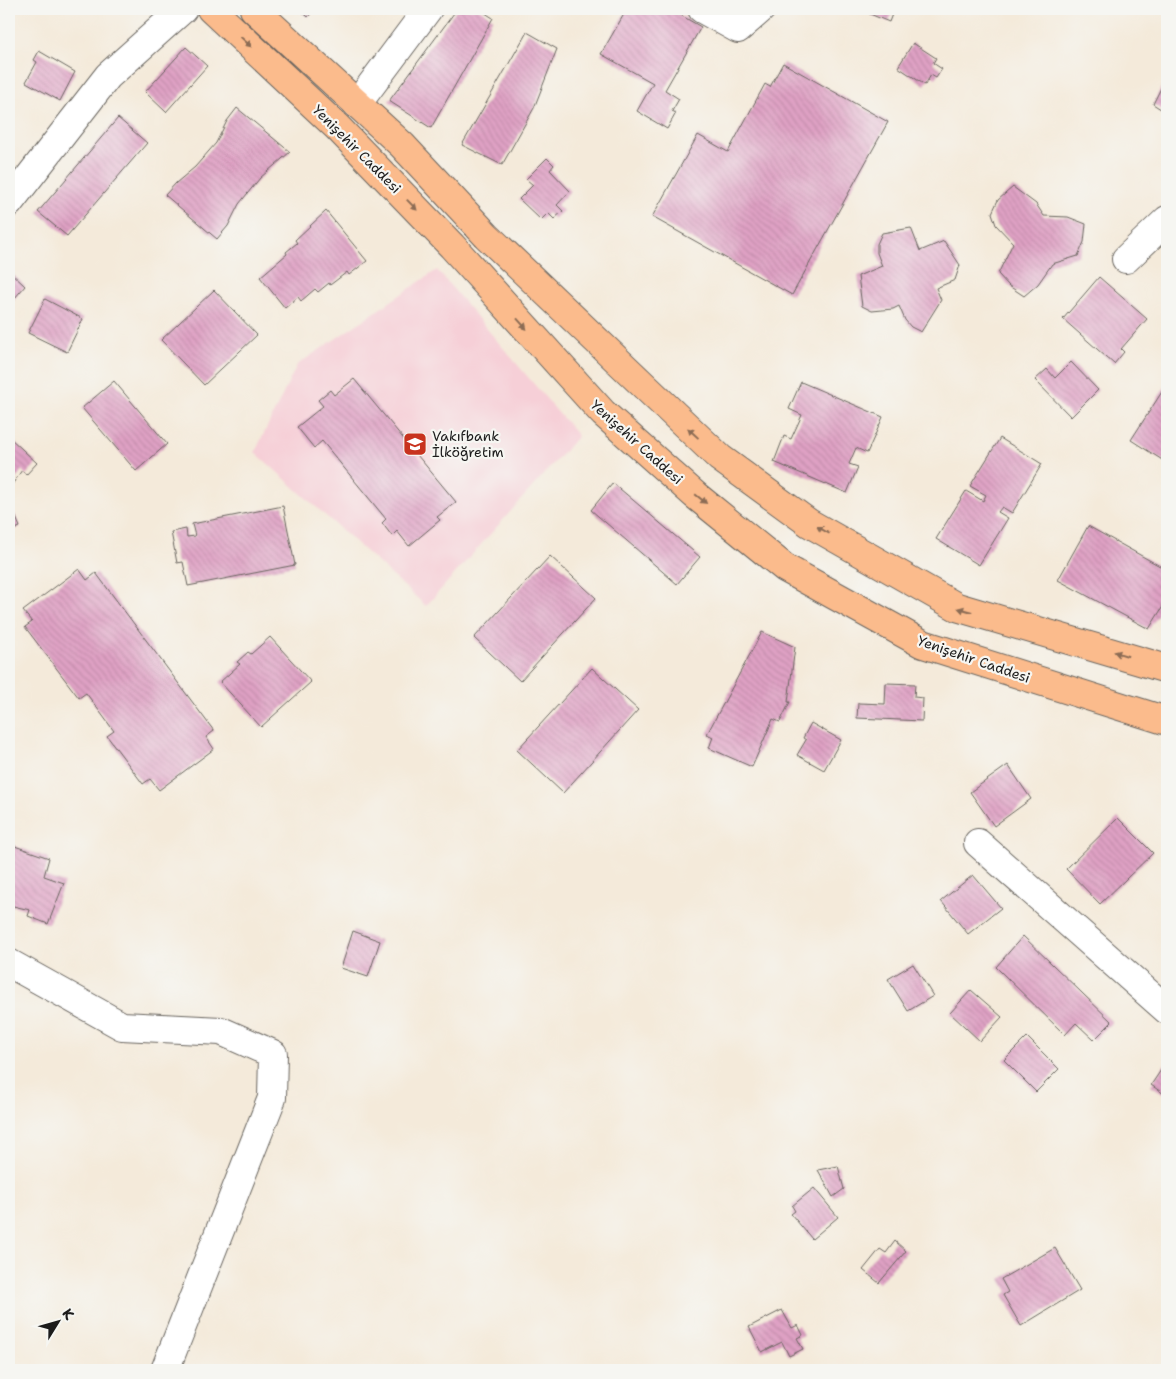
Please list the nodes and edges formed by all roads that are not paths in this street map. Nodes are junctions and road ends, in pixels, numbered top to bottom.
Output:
1 (183, 9) edge
2 (211, 9) edge
3 (254, 9) edge
4 (428, 9) edge
5 (702, 9) edge
6 (761, 9) edge
7 (357, 104) junction
8 (9, 203) edge
9 (1167, 220) edge
10 (1126, 260) dead end
11 (1167, 669) edge
12 (1167, 720) edge
13 (978, 843) dead end
14 (9, 963) edge
15 (1167, 1010) edge
16 (165, 1370) edge

1 - 8 street
2 -> 12 main road, Yenişehir Caddesi
3 - 7 main road
4 - 7 street
5 - 6 street
11 -> 7 main road
9 - 10 street
13 - 15 street
14 - 16 street

